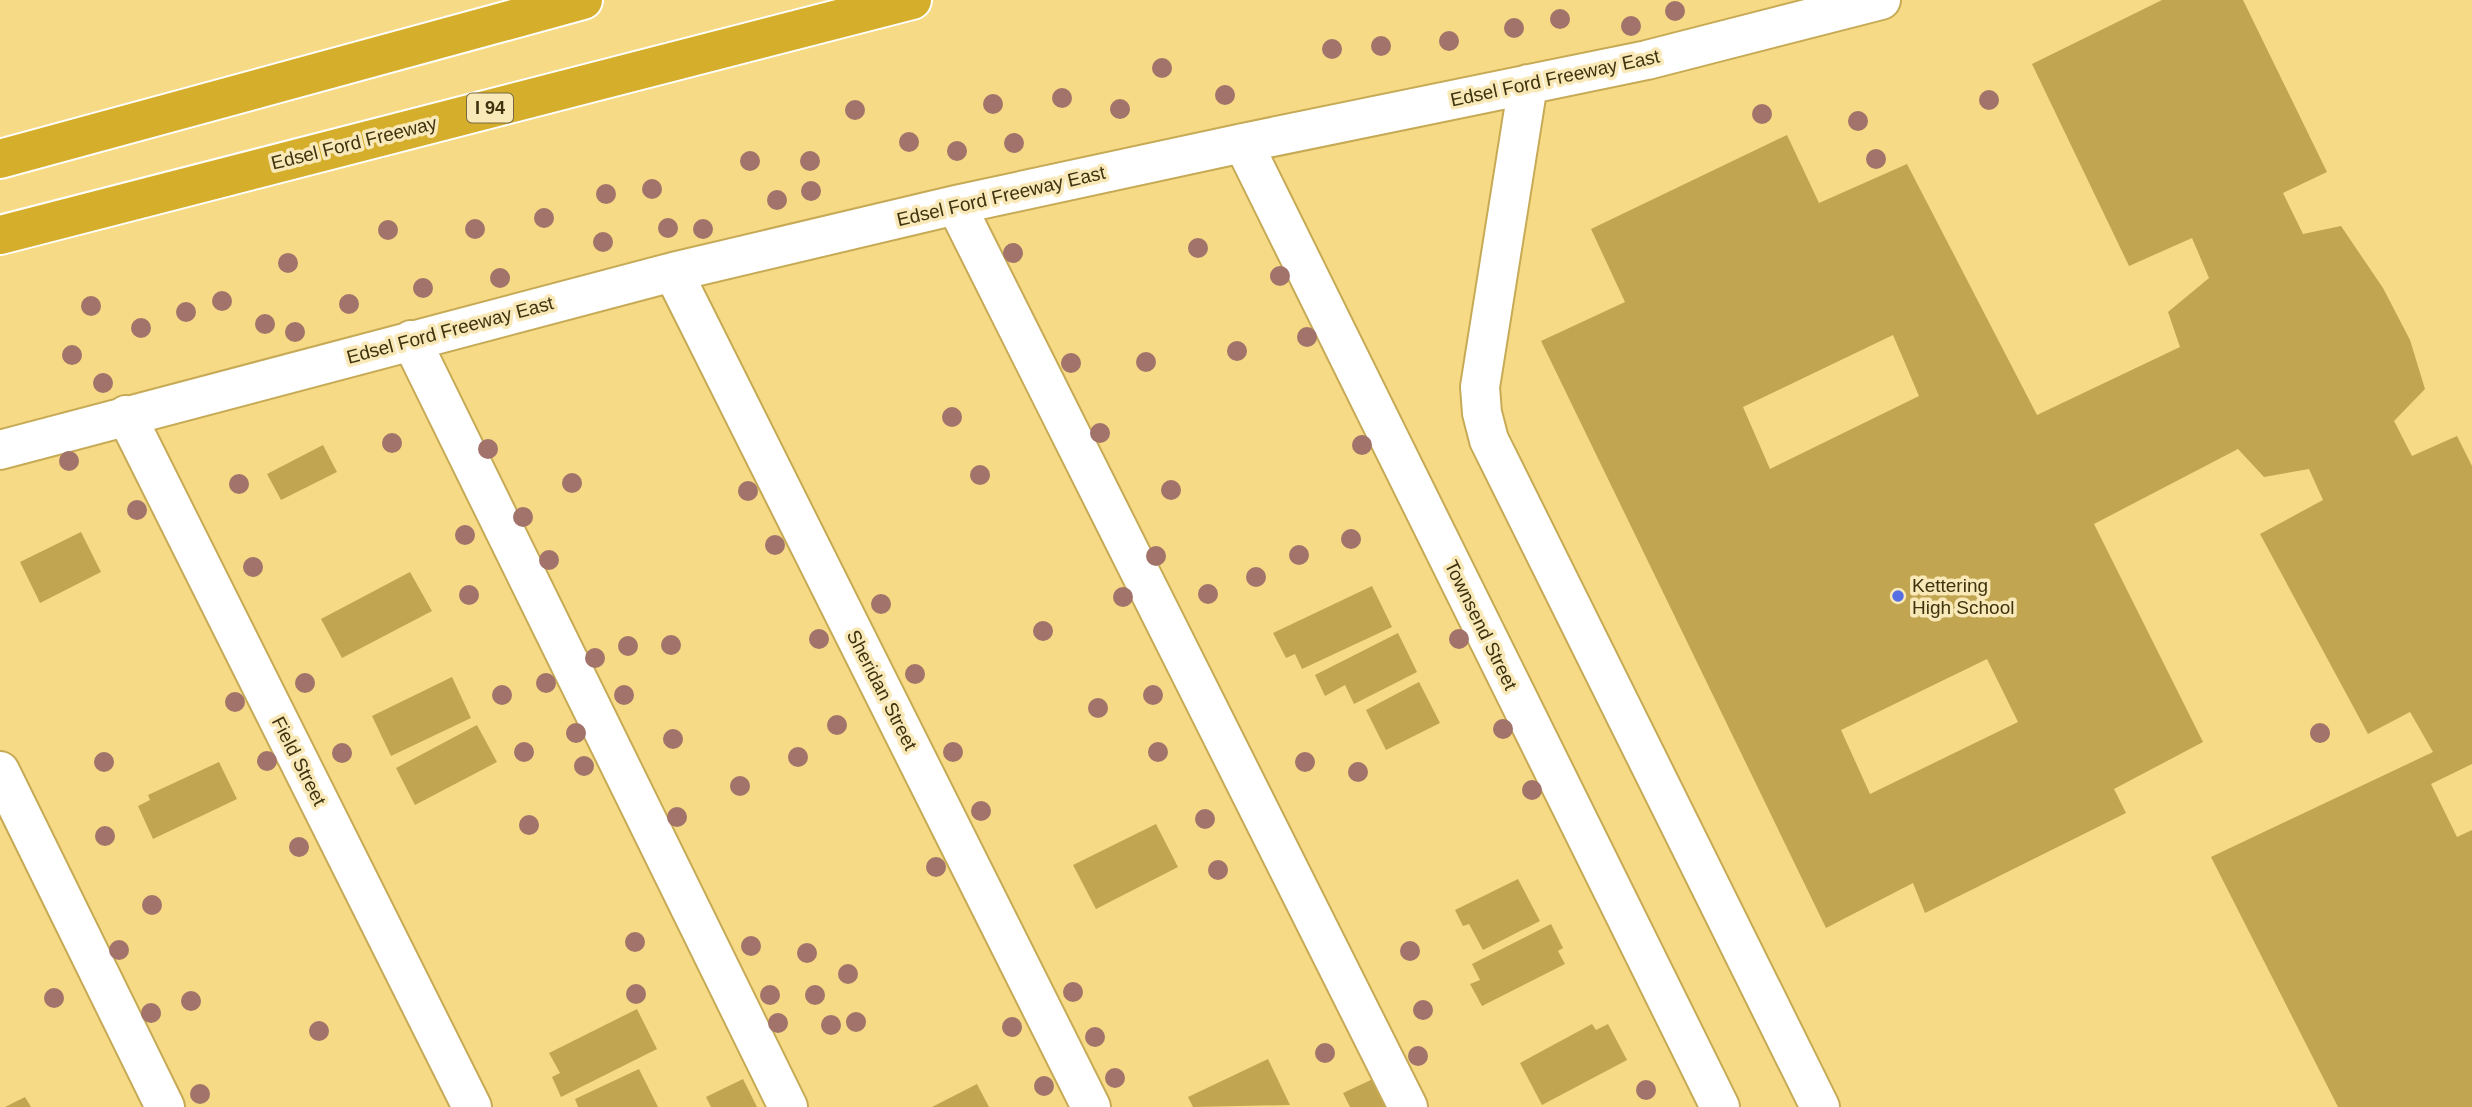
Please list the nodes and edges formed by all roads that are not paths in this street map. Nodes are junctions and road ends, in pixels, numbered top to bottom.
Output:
1 (583, 0) edge
2 (912, 0) edge
3 (1881, 0) edge
4 (1528, 84) junction
5 (1243, 143) junction
6 (0, 159) edge
7 (956, 205) junction
8 (0, 235) edge
9 (673, 272) junction
10 (411, 341) junction
11 (126, 415) junction
12 (0, 450) edge
13 (0, 771) edge
14 (164, 1107) edge
15 (472, 1107) edge
16 (788, 1107) edge
17 (1091, 1107) edge
18 (1408, 1107) edge
19 (1720, 1107) edge
20 (1820, 1107) edge

1 - 6 highway
2 - 8 highway, Edsel Ford Freeway / I 94
3 - 4 street, Edsel Ford Freeway East
4 - 5 street, Edsel Ford Freeway East
4 - 20 street
5 - 7 street, Edsel Ford Freeway East
5 - 19 street, Townsend Street
7 - 9 street, Edsel Ford Freeway East
7 - 18 street
9 - 10 street, Edsel Ford Freeway East
9 - 17 street, Sheridan Street
10 - 11 street, Edsel Ford Freeway East
10 - 16 street
11 - 12 street, Edsel Ford Freeway East
11 - 15 street, Field Street
13 - 14 street

